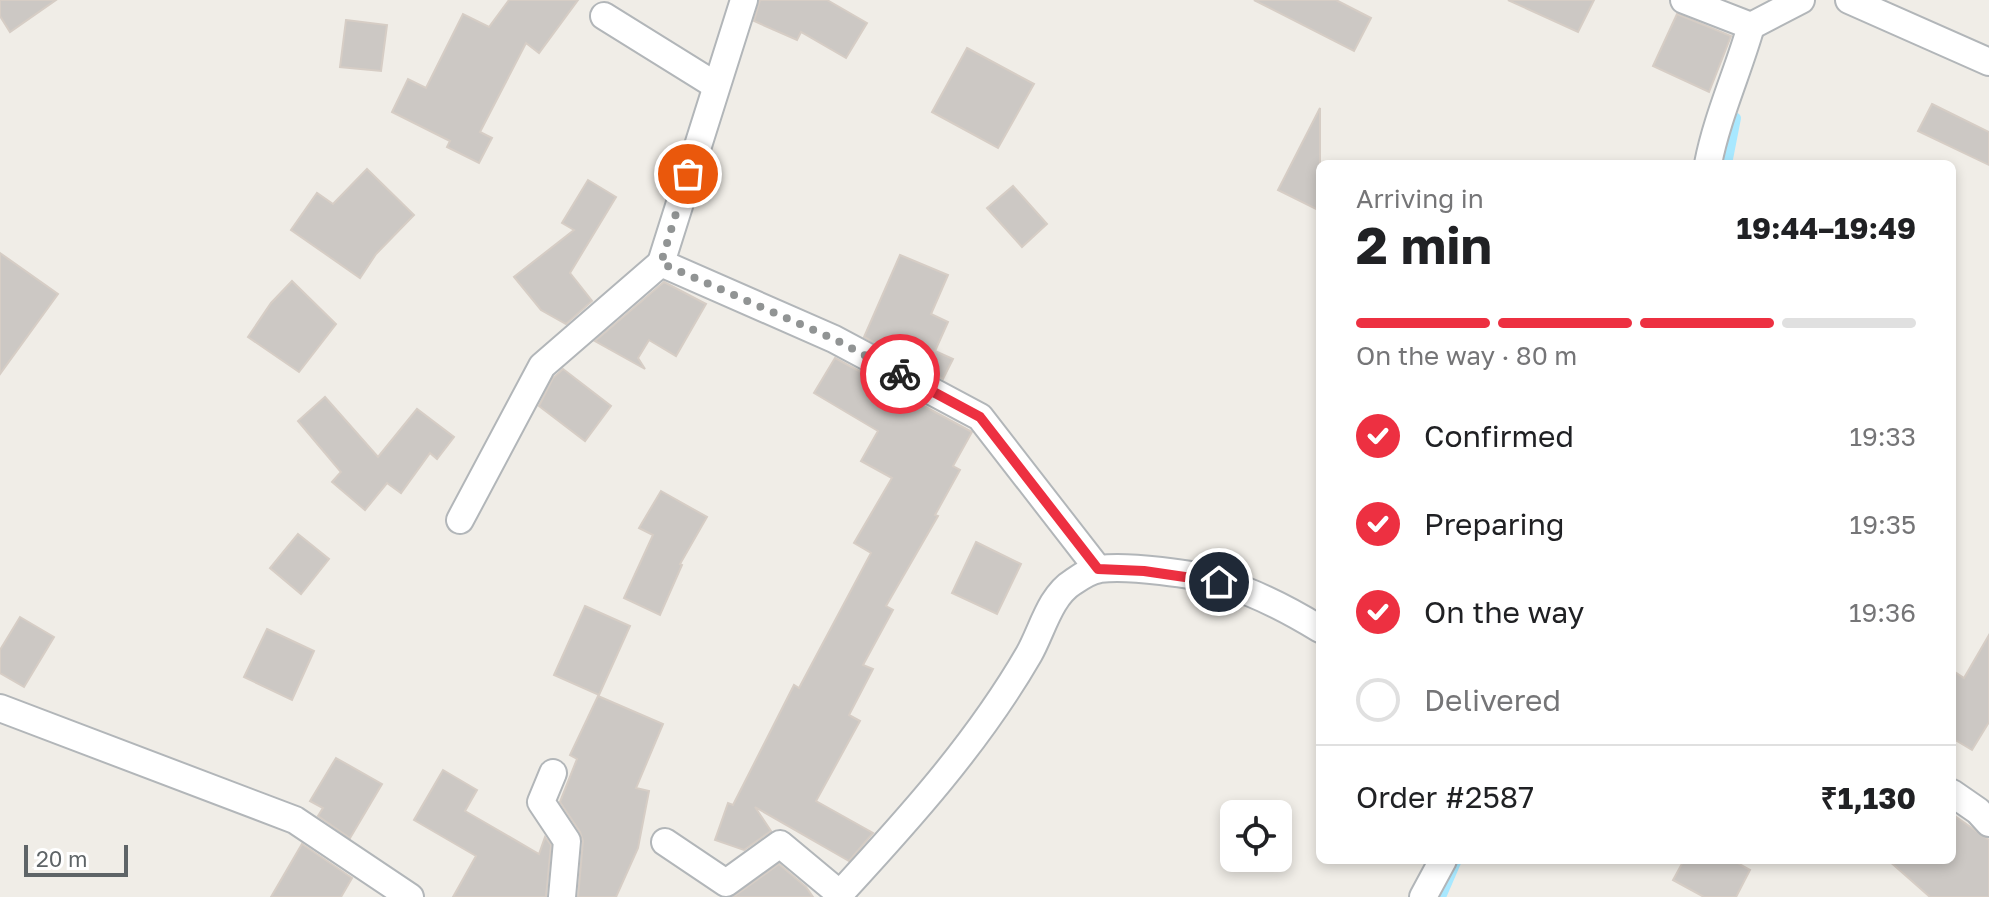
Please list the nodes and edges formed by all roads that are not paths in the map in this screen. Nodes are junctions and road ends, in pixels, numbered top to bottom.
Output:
1 (744, 0) edge
2 (1684, 0) edge
3 (1801, 0) edge
4 (1849, 0) edge
5 (604, 16) dead end
6 (1751, 26) junction
7 (1989, 62) edge
8 (715, 85) junction
9 (1709, 160) edge
10 (661, 263) junction
11 (460, 520) dead end
12 (1098, 569) junction
13 (1316, 627) edge
14 (0, 708) edge
15 (553, 773) dead end
16 (1956, 796) edge
17 (1989, 823) edge
18 (665, 842) dead end
19 (1441, 864) edge
20 (839, 895) edge
21 (410, 897) edge
22 (562, 897) edge
23 (1423, 897) edge

1 - 8 street
2 - 6 street
3 - 6 street
4 - 7 street
5 - 8 street
6 - 9 street
8 - 10 street
10 - 11 street
10 - 12 street
12 - 13 street
12 - 20 street
14 - 21 street
15 - 22 street
16 - 17 street
18 - 20 street
19 - 23 street

